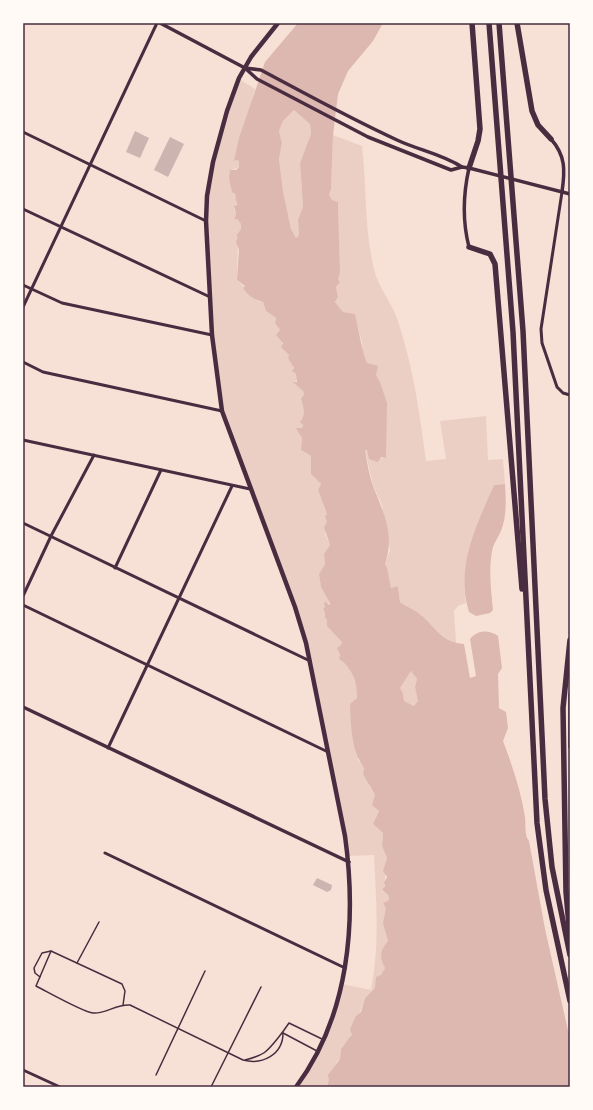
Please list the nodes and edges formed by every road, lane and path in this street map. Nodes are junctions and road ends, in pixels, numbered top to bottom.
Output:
1 (157, 23) edge
2 (160, 23) edge
3 (278, 23) edge
4 (472, 23) edge
5 (489, 23) edge
6 (499, 23) edge
7 (517, 23) edge
8 (245, 68) junction
9 (23, 132) edge
10 (551, 139) joint
11 (91, 164) junction
12 (462, 167) junction
13 (469, 168) junction
14 (562, 192) junction
15 (570, 194) edge
16 (23, 209) edge
17 (206, 221) junction
18 (61, 227) junction
19 (469, 247) joint
20 (23, 285) edge
21 (31, 289) junction
22 (210, 296) junction
23 (23, 307) edge
24 (212, 334) junction
25 (23, 362) edge
26 (570, 395) edge
27 (222, 411) junction
28 (23, 440) edge
29 (94, 455) junction
30 (161, 470) junction
31 (232, 486) junction
32 (250, 489) junction
33 (23, 523) edge
34 (51, 536) junction
35 (115, 568) junction
36 (23, 596) edge
37 (179, 598) junction
38 (23, 605) edge
39 (526, 624) junction
40 (570, 640) edge
41 (310, 661) junction
42 (147, 666) junction
43 (570, 694) edge
44 (23, 707) edge
45 (570, 727) edge
46 (570, 747) edge
47 (108, 748) junction
48 (328, 752) junction
49 (105, 853) dead end
50 (349, 862) junction
51 (99, 922) dead end
52 (570, 938) edge
53 (51, 950) junction
54 (570, 955) edge
55 (77, 963) junction
56 (346, 968) junction
57 (205, 971) dead end
58 (40, 977) junction
59 (261, 987) dead end
60 (570, 1001) edge
61 (123, 1005) junction
62 (178, 1028) junction
63 (283, 1033) junction
64 (322, 1040) junction
65 (317, 1051) junction
66 (229, 1054) junction
67 (243, 1060) junction
68 (23, 1070) edge
69 (156, 1075) dead end
70 (60, 1087) edge
71 (211, 1087) edge
72 (296, 1087) edge

1 - 11 street
2 - 8 street
3 - 8 main road
4 - 13 highway
5 - 39 highway
6 - 54 highway
7 - 10 highway
8 - 12 street
8 - 12 street
8 - 17 main road
9 - 11 street
10 - 14 street
11 - 17 street
11 - 18 street
12 - 13 street
13 - 14 street
13 - 19 street
14 - 15 street
14 - 26 street
16 - 18 street
17 - 22 main road
18 - 21 street
18 - 22 street
19 - 39 highway
20 - 21 street
21 - 23 street
21 - 24 street
22 - 24 main road
24 - 27 main road
25 - 27 street
27 - 32 main road
28 - 29 street
29 - 30 street
29 - 34 street
30 - 31 street
30 - 35 street
31 - 32 street
31 - 37 street
32 - 41 main road
33 - 34 street
34 - 35 street
34 - 36 street
35 - 37 street
37 - 41 street
37 - 42 street
38 - 42 street
39 - 60 highway
40 - 52 highway
41 - 48 main road
42 - 47 street
42 - 48 street
43 - 45 street
44 - 47 street
45 - 46 street
47 - 50 street
48 - 50 main road
49 - 56 street
50 - 56 main road
51 - 55 lane
53 - 55 lane
53 - 58 lane
53 - 58 lane
55 - 61 lane
56 - 64 main road
57 - 62 lane
58 - 61 lane
59 - 66 lane
61 - 62 lane
62 - 66 lane
62 - 69 lane
63 - 64 lane
63 - 65 lane
63 - 67 lane
63 - 67 lane
64 - 65 main road
65 - 72 main road
66 - 67 lane
66 - 71 lane
68 - 70 street

